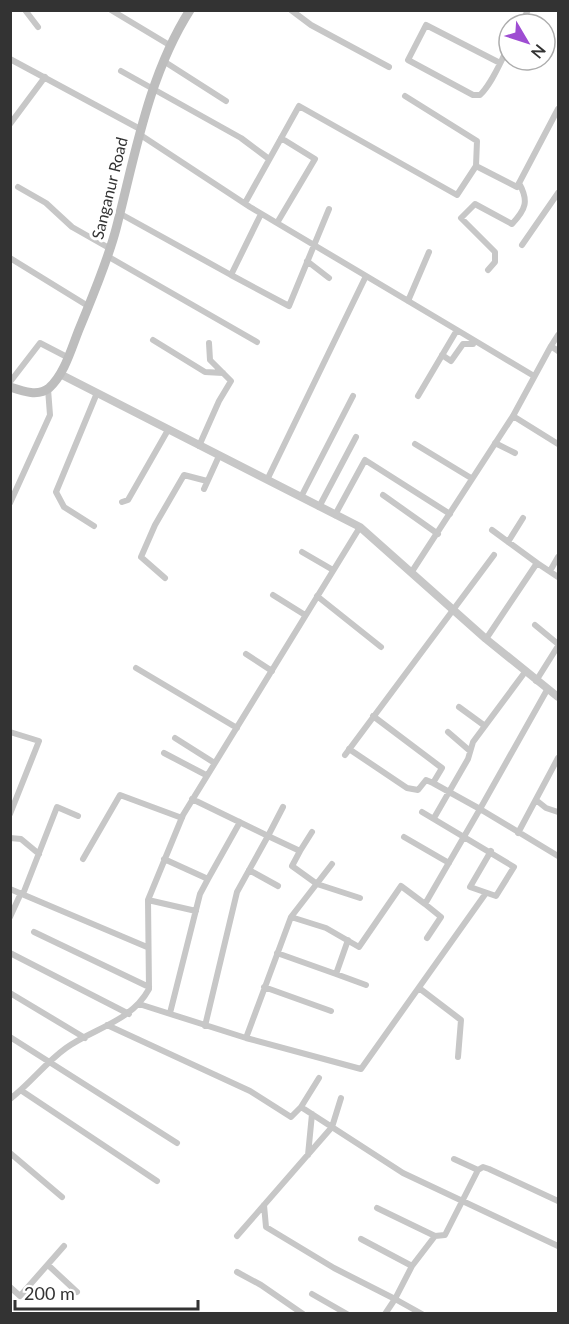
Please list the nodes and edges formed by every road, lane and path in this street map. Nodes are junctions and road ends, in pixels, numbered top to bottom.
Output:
1 (25, 10) edge
2 (111, 10) edge
3 (291, 10) edge
4 (188, 11) edge
5 (38, 27) dead end
6 (171, 46) junction
7 (10, 59) edge
8 (165, 62) junction
9 (500, 63) joint
10 (389, 67) dead end
11 (121, 71) dead end
12 (45, 77) junction
13 (155, 88) junction
14 (405, 96) dead end
15 (226, 101) dead end
16 (558, 109) edge
17 (10, 124) edge
18 (139, 131) junction
19 (281, 138) junction
20 (269, 159) junction
21 (476, 166) junction
22 (519, 183) junction
23 (18, 188) dead end
24 (558, 193) edge
25 (245, 203) junction
26 (329, 209) dead end
27 (119, 213) junction
28 (261, 214) junction
29 (277, 223) junction
30 (313, 244) junction
31 (522, 245) dead end
32 (108, 252) junction
33 (429, 252) dead end
34 (10, 258) edge
35 (307, 261) junction
36 (488, 270) dead end
37 (231, 275) junction
38 (366, 276) junction
39 (328, 278) dead end
40 (408, 301) junction
41 (88, 306) junction
42 (457, 330) junction
43 (558, 335) edge
44 (153, 340) dead end
45 (257, 342) dead end
46 (209, 343) dead end
47 (473, 344) dead end
48 (551, 346) junction
49 (558, 351) edge
50 (442, 355) junction
51 (67, 357) junction
52 (223, 373) junction
53 (60, 374) junction
54 (534, 376) junction
55 (10, 382) edge
56 (10, 387) edge
57 (48, 389) junction
58 (97, 393) junction
59 (353, 396) dead end
60 (418, 396) dead end
61 (513, 416) junction
62 (168, 430) junction
63 (356, 437) dead end
64 (495, 443) junction
65 (414, 444) dead end
66 (558, 444) edge
67 (199, 446) junction
68 (515, 453) dead end
69 (219, 456) junction
70 (471, 478) junction
71 (267, 480) junction
72 (207, 481) junction
73 (204, 489) dead end
74 (383, 495) dead end
75 (301, 497) junction
76 (122, 502) dead end
77 (10, 503) edge
78 (319, 507) junction
79 (335, 514) junction
80 (450, 514) junction
81 (523, 518) dead end
82 (94, 526) dead end
83 (360, 527) junction
84 (492, 530) dead end
85 (438, 534) junction
86 (508, 542) junction
87 (302, 552) dead end
88 (494, 555) dead end
89 (558, 557) edge
90 (537, 563) junction
91 (333, 570) junction
92 (550, 571) junction
93 (411, 573) junction
94 (558, 577) edge
95 (165, 578) dead end
96 (273, 595) dead end
97 (317, 596) junction
98 (452, 608) junction
99 (305, 615) junction
100 (535, 625) dead end
101 (486, 639) junction
102 (558, 645) edge
103 (381, 647) dead end
104 (246, 654) dead end
105 (136, 669) dead end
106 (272, 671) junction
107 (525, 672) junction
108 (536, 681) junction
109 (547, 690) junction
110 (558, 697) edge
111 (459, 707) dead end
112 (373, 716) junction
113 (485, 726) junction
114 (237, 728) junction
115 (10, 732) edge
116 (448, 732) dead end
117 (176, 738) dead end
118 (350, 749) junction
119 (470, 751) junction
120 (164, 753) dead end
121 (345, 755) dead end
122 (558, 758) edge
123 (213, 762) junction
124 (206, 775) junction
125 (433, 783) junction
126 (450, 793) junction
127 (14, 797) edge
128 (192, 799) junction
129 (536, 800) junction
130 (283, 807) dead end
131 (480, 809) junction
132 (422, 812) dead end
133 (558, 812) edge
134 (10, 814) edge
135 (78, 816) dead end
136 (182, 818) junction
137 (434, 818) junction
138 (240, 822) junction
139 (312, 832) dead end
140 (518, 833) junction
141 (268, 836) junction
142 (464, 836) junction
143 (404, 837) dead end
144 (10, 838) edge
145 (300, 851) junction
146 (491, 851) junction
147 (39, 854) junction
148 (558, 856) edge
149 (83, 859) dead end
150 (164, 859) junction
151 (449, 862) junction
152 (332, 864) dead end
153 (249, 870) junction
154 (208, 879) junction
155 (316, 884) junction
156 (278, 886) dead end
157 (10, 888) edge
158 (22, 893) junction
159 (486, 893) junction
160 (360, 898) dead end
161 (148, 900) junction
162 (424, 904) junction
163 (196, 911) junction
164 (10, 917) edge
165 (291, 917) junction
166 (34, 932) dead end
167 (428, 938) dead end
168 (348, 940) junction
169 (147, 947) junction
170 (10, 953) edge
171 (277, 953) junction
172 (336, 974) junction
173 (366, 984) dead end
174 (149, 987) junction
175 (264, 987) junction
176 (419, 988) junction
177 (10, 993) edge
178 (139, 1004) junction
179 (331, 1011) dead end
180 (170, 1013) junction
181 (129, 1014) junction
182 (107, 1025) junction
183 (205, 1026) junction
184 (10, 1037) edge
185 (85, 1038) junction
186 (246, 1038) junction
187 (458, 1057) dead end
188 (49, 1061) junction
189 (319, 1078) dead end
190 (22, 1090) junction
191 (341, 1098) dead end
192 (10, 1099) edge
193 (301, 1107) junction
194 (312, 1114) junction
195 (332, 1127) junction
196 (177, 1143) dead end
197 (10, 1153) edge
198 (308, 1155) junction
199 (454, 1159) dead end
200 (478, 1170) junction
201 (156, 1181) dead end
202 (62, 1197) dead end
203 (558, 1200) edge
204 (463, 1203) junction
205 (264, 1205) junction
206 (377, 1208) dead end
207 (237, 1236) dead end
208 (435, 1236) junction
209 (361, 1239) dead end
210 (64, 1246) dead end
211 (558, 1246) edge
212 (48, 1265) junction
213 (412, 1266) junction
214 (237, 1272) dead end
215 (10, 1287) edge
216 (77, 1292) dead end
217 (312, 1294) dead end
218 (394, 1299) junction
219 (303, 1314) edge
220 (347, 1314) edge
221 (385, 1314) edge
222 (422, 1314) edge

1 - 5 street
2 - 6 street
3 - 10 street
4 - 6 main road, Sanganur Road
6 - 8 main road, Sanganur Road
7 - 12 street
8 - 13 main road, Sanganur Road
8 - 15 street
9 - 9 street
11 - 13 street
12 - 17 street
12 - 18 street
13 - 18 main road, Sanganur Road
13 - 20 street
14 - 21 street
16 - 22 street
18 - 25 street
18 - 27 main road, Sanganur Road
19 - 20 street
19 - 21 street
19 - 29 street
20 - 25 street
21 - 22 street
22 - 36 street
23 - 32 street
24 - 31 street
25 - 28 street
26 - 30 street
27 - 32 main road, Sanganur Road
27 - 37 street
28 - 29 street
28 - 37 street
29 - 30 street
30 - 35 street
30 - 38 street
32 - 41 main road, Sanganur Road
32 - 45 street
33 - 40 street
34 - 41 street
35 - 37 street
35 - 39 street
38 - 40 street
38 - 71 street
40 - 42 street
41 - 51 main road, Sanganur Road
42 - 50 street
42 - 54 street
43 - 48 street
44 - 52 street
46 - 52 street
47 - 50 street
48 - 49 street
48 - 54 street
50 - 60 street
51 - 53 main road, Sanganur Road
51 - 55 street
52 - 67 street
53 - 57 main road, Sanganur Road
53 - 58 street
54 - 61 street
56 - 57 main road
57 - 77 street
58 - 62 street
58 - 82 street
59 - 75 street
61 - 64 street
61 - 66 street
62 - 67 street
62 - 76 street
63 - 78 street
64 - 68 street
64 - 70 street
65 - 70 street
67 - 69 street
69 - 71 street
69 - 72 street
70 - 80 street
71 - 75 street
72 - 73 street
72 - 95 street
74 - 85 street
75 - 78 street
78 - 79 street
79 - 80 street
79 - 83 street
80 - 85 street
81 - 86 street
83 - 91 street
83 - 93 street
84 - 86 street
85 - 93 street
86 - 90 street
87 - 91 street
88 - 98 street
89 - 92 street
90 - 92 street
90 - 101 street
91 - 97 street
92 - 94 street
93 - 98 street
96 - 99 street
97 - 99 street
97 - 103 street
98 - 101 street
98 - 112 street
99 - 106 street
100 - 102 street
101 - 107 street
102 - 108 street
104 - 106 street
105 - 114 street
106 - 114 street
107 - 108 street
107 - 113 street
108 - 109 street
109 - 110 street
109 - 131 street
111 - 113 street
112 - 118 street
112 - 125 street
113 - 119 street
114 - 123 street
115 - 127 street
116 - 119 street
117 - 123 street
118 - 121 street
118 - 125 street
119 - 126 street
120 - 124 street
122 - 129 street
123 - 124 street
124 - 128 street
125 - 126 street
126 - 131 street
126 - 137 street
127 - 134 street
128 - 136 street
128 - 138 street
129 - 133 street
129 - 140 street
130 - 141 street
131 - 140 street
131 - 142 street
132 - 137 street
135 - 147 street
136 - 149 street
136 - 150 street
137 - 142 street
138 - 141 street
138 - 154 street
139 - 145 street
140 - 148 street
141 - 145 street
141 - 153 street
142 - 146 street
142 - 151 street
143 - 151 street
144 - 147 street
145 - 155 street
146 - 159 street
146 - 159 street
147 - 158 street
150 - 154 street
150 - 161 street
151 - 162 street
152 - 155 street
153 - 156 street
153 - 183 street
154 - 163 street
155 - 160 street
155 - 165 street
157 - 158 street
158 - 164 street
158 - 169 street
159 - 176 street
161 - 163 street
161 - 169 street
162 - 167 street
162 - 168 street
163 - 180 street
165 - 168 street
165 - 171 street
166 - 174 street
168 - 172 street
169 - 174 street
170 - 181 street
171 - 172 street
171 - 175 street
172 - 173 street
174 - 178 street
175 - 179 street
175 - 186 street
176 - 186 street
176 - 187 street
177 - 185 street
178 - 180 street
178 - 181 street
180 - 183 street
181 - 182 street
182 - 185 street
182 - 193 street
183 - 186 street
184 - 188 street
185 - 188 street
188 - 190 street
188 - 196 street
189 - 193 street
190 - 192 street
190 - 201 street
191 - 195 street
193 - 194 street
194 - 195 street
194 - 198 street
195 - 198 street
195 - 204 street
197 - 202 street
198 - 205 street
199 - 200 street
200 - 203 street
200 - 204 street
204 - 208 street
204 - 211 street
205 - 207 street
205 - 218 street
206 - 208 street
208 - 213 street
209 - 213 street
210 - 212 street
212 - 215 street
212 - 216 street
213 - 218 street
214 - 219 street
217 - 220 street
218 - 221 street
218 - 222 street

